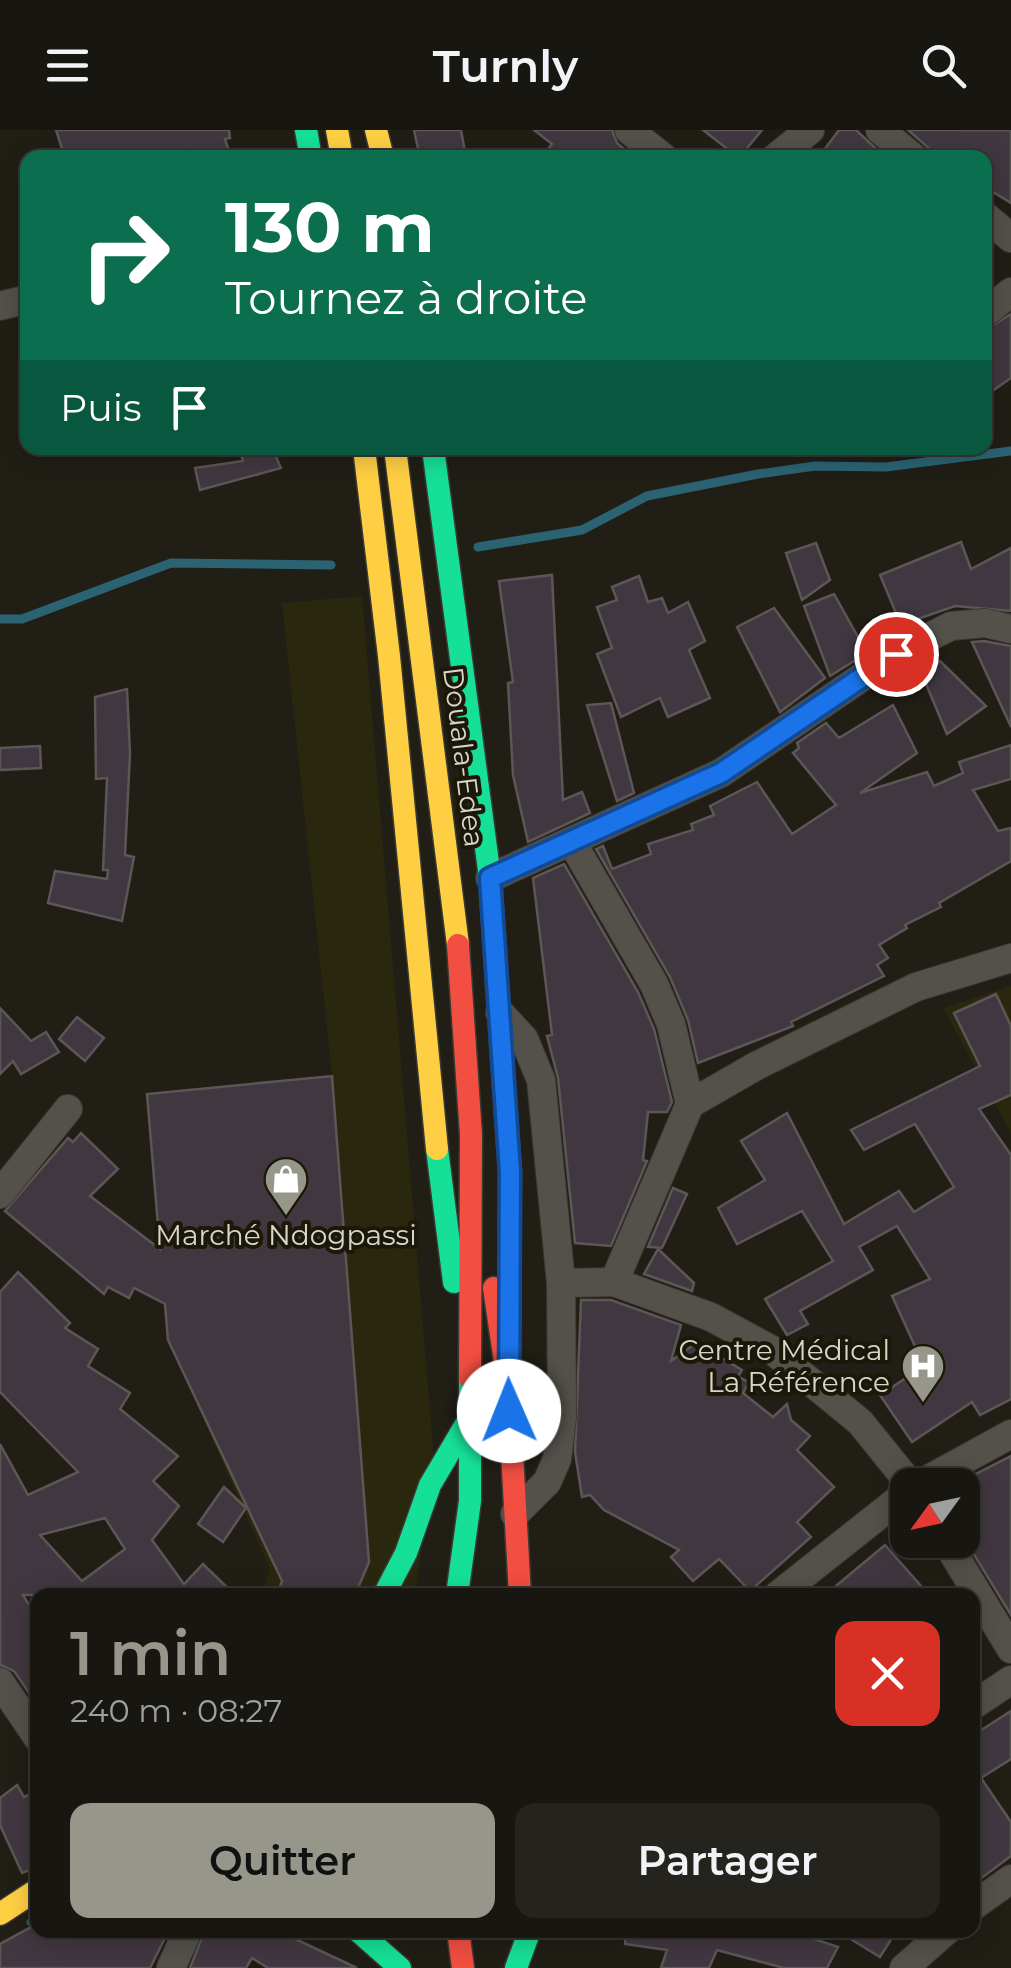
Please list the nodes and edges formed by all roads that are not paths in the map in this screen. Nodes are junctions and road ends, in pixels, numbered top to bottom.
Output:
1 (628, 130) edge
2 (810, 130) edge
3 (880, 130) edge
4 (654, 150) edge
5 (784, 150) edge
6 (904, 150) edge
7 (365, 455) edge
8 (396, 455) edge
9 (434, 455) edge
10 (1011, 629) edge
11 (573, 844) junction
12 (490, 878) junction
13 (1011, 958) edge
14 (500, 1013) junction
15 (690, 1104) junction
16 (68, 1109) dead end
17 (471, 1135) junction
18 (0, 1194) edge
19 (614, 1282) junction
20 (561, 1283) junction
21 (508, 1382) junction
22 (469, 1386) junction
23 (469, 1419) junction
24 (1011, 1434) edge
25 (900, 1468) edge
26 (947, 1468) edge
27 (890, 1506) edge
28 (514, 1516) junction
29 (956, 1558) edge
30 (388, 1588) edge
31 (458, 1588) edge
32 (519, 1588) edge
33 (787, 1588) edge
34 (974, 1588) edge
35 (980, 1598) edge
36 (1011, 1650) edge
37 (1011, 1680) edge
38 (0, 1682) edge
39 (980, 1701) edge
40 (30, 1726) edge
41 (1011, 1879) edge
42 (30, 1894) edge
43 (980, 1901) edge
44 (0, 1914) edge
45 (185, 1938) edge
46 (365, 1938) edge
47 (459, 1938) edge
48 (527, 1938) edge
49 (938, 1938) edge
50 (172, 1968) edge
51 (400, 1968) edge
52 (463, 1968) edge
53 (516, 1968) edge
54 (904, 1968) edge

1 - 4 street
2 - 5 street
3 - 6 street
7 - 22 main road
8 - 17 main road, Douala-Edea
9 - 12 main road
10 - 11 street
11 - 12 street
11 - 15 street
12 - 14 main road
13 - 15 street
14 - 20 street
14 - 21 main road
15 - 19 street
16 - 18 street
17 - 21 main road, Douala-Edea
17 - 22 main road, Douala-Edea
19 - 20 street
19 - 25 street
20 - 28 street
21 - 28 main road
22 - 23 main road
23 - 30 main road
23 - 31 main road
24 - 26 street
27 - 33 street
28 - 32 main road
29 - 34 street
35 - 36 street
37 - 39 street
38 - 40 street
41 - 43 street
42 - 44 main road
45 - 50 street
46 - 51 main road
47 - 52 main road
48 - 53 main road
49 - 54 street

